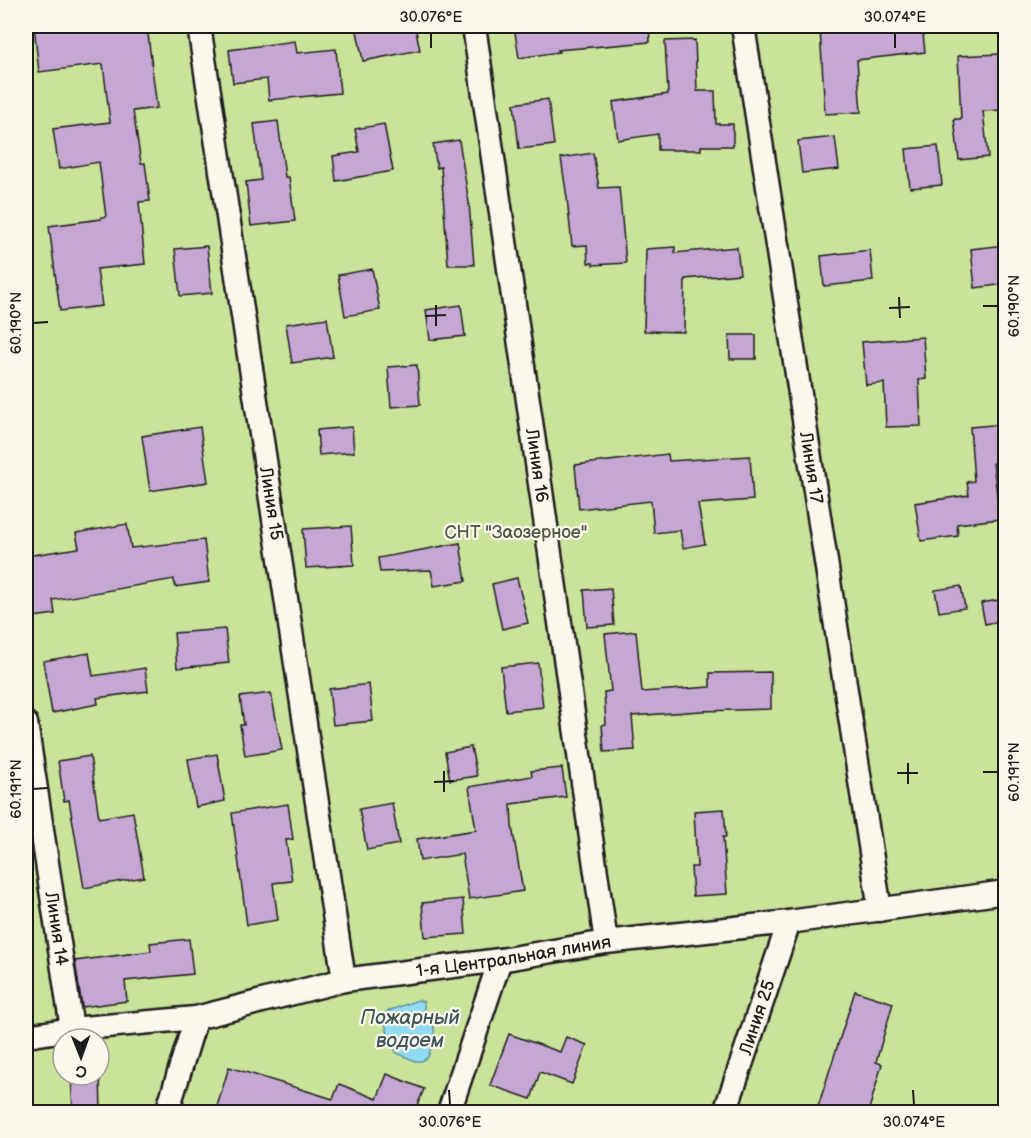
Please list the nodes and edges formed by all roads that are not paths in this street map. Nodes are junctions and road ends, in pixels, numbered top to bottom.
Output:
1 (200, 26) edge
2 (474, 26) edge
3 (743, 26) edge
4 (26, 723) edge
5 (1005, 892) edge
6 (880, 910) junction
7 (789, 922) junction
8 (606, 942) junction
9 (500, 960) junction
10 (344, 980) junction
11 (196, 1018) junction
12 (72, 1027) edge
13 (95, 1027) edge
14 (51, 1032) edge
15 (26, 1036) edge
16 (167, 1113) edge
17 (449, 1113) edge
18 (725, 1113) edge

1 - 10 street, Линия 15
2 - 8 street, Линия 16
3 - 6 street, Линия 17
4 - 12 street, Линия 14
5 - 6 street, 1-я Центральная линия
6 - 7 street, 1-я Центральная линия
7 - 8 street, 1-я Центральная линия
7 - 18 street, Линия 25
8 - 9 street, 1-я Центральная линия
9 - 10 street, 1-я Центральная линия
9 - 17 street
10 - 11 street, 1-я Центральная линия
11 - 13 street, 1-я Центральная линия
11 - 16 street
14 - 15 street, 1-я Центральная линия

